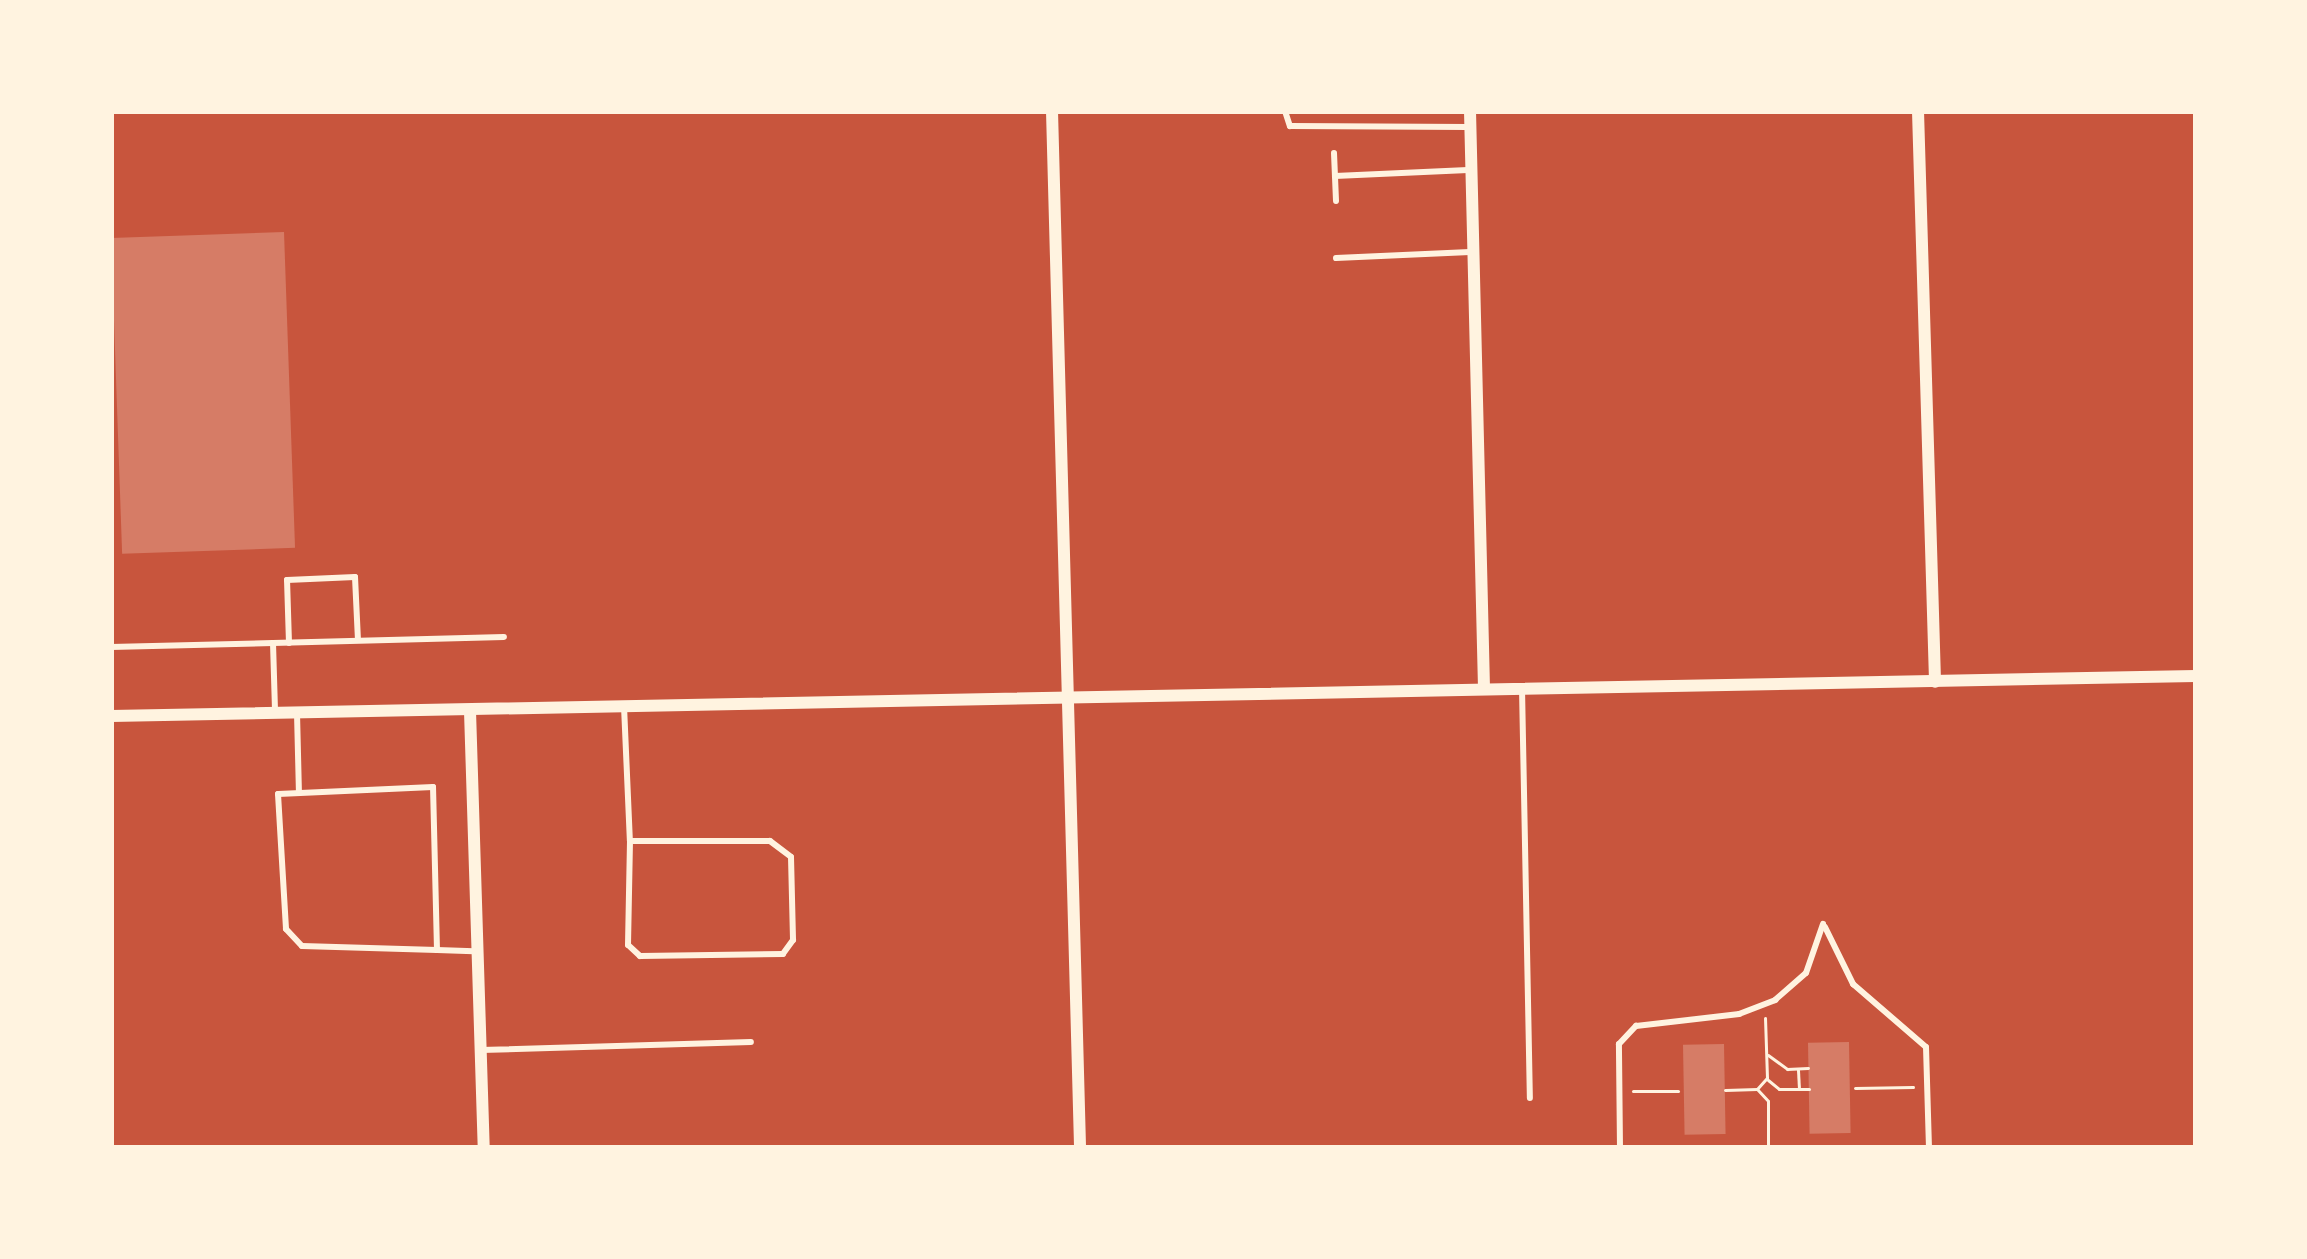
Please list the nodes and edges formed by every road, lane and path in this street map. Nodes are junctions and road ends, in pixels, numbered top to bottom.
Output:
1 (1052, 111) edge
2 (1286, 111) edge
3 (1470, 111) edge
4 (1918, 111) edge
5 (1471, 127) junction
6 (1334, 153) dead end
7 (1472, 170) junction
8 (1335, 176) junction
9 (1336, 201) dead end
10 (1473, 252) junction
11 (1336, 258) dead end
12 (504, 637) dead end
13 (358, 641) junction
14 (273, 643) junction
15 (289, 643) junction
16 (111, 647) edge
17 (2196, 676) edge
18 (1935, 682) junction
19 (1484, 688) junction
20 (1522, 688) junction
21 (1067, 698) junction
22 (624, 706) junction
23 (470, 711) junction
24 (275, 712) junction
25 (297, 712) junction
26 (111, 716) edge
27 (299, 793) junction
28 (629, 841) junction
29 (437, 950) junction
30 (478, 951) junction
31 (1764, 1004) junction
32 (752, 1042) dead end
33 (481, 1050) junction
34 (1766, 1054) junction
35 (1808, 1068) dead end
36 (1798, 1069) junction
37 (1767, 1078) junction
38 (1927, 1086) junction
39 (1855, 1088) dead end
40 (1756, 1089) junction
41 (1779, 1089) junction
42 (1799, 1089) junction
43 (1809, 1089) dead end
44 (1725, 1090) dead end
45 (1619, 1091) junction
46 (1678, 1091) dead end
47 (1530, 1098) dead end
48 (1768, 1101) junction
49 (484, 1148) edge
50 (1080, 1148) edge
51 (1619, 1148) edge
52 (1768, 1148) edge
53 (1929, 1148) edge

1 - 21 street
2 - 5 lane
3 - 5 street
4 - 18 street
5 - 7 street
6 - 8 lane
7 - 8 lane
7 - 10 street
8 - 9 lane
10 - 11 lane
10 - 19 street
12 - 13 lane
13 - 15 lane
13 - 15 lane
14 - 15 lane
14 - 16 lane
14 - 24 lane
17 - 18 street
18 - 20 street
19 - 20 street
19 - 21 street
20 - 47 lane
21 - 22 street
21 - 50 street
22 - 23 street
22 - 28 lane
23 - 25 street
23 - 30 street
24 - 25 street
24 - 26 street
25 - 27 lane
27 - 29 lane
27 - 29 lane
28 - 28 lane
29 - 30 lane
30 - 33 street
31 - 34 path
31 - 38 lane
31 - 45 lane
32 - 33 lane
33 - 49 street
34 - 36 path
34 - 37 path
35 - 36 path
36 - 42 path
37 - 40 path
37 - 41 path
38 - 39 path
38 - 53 lane
40 - 44 path
40 - 48 path
41 - 42 path
41 - 48 path
42 - 43 path
45 - 46 path
45 - 51 lane
48 - 52 path

